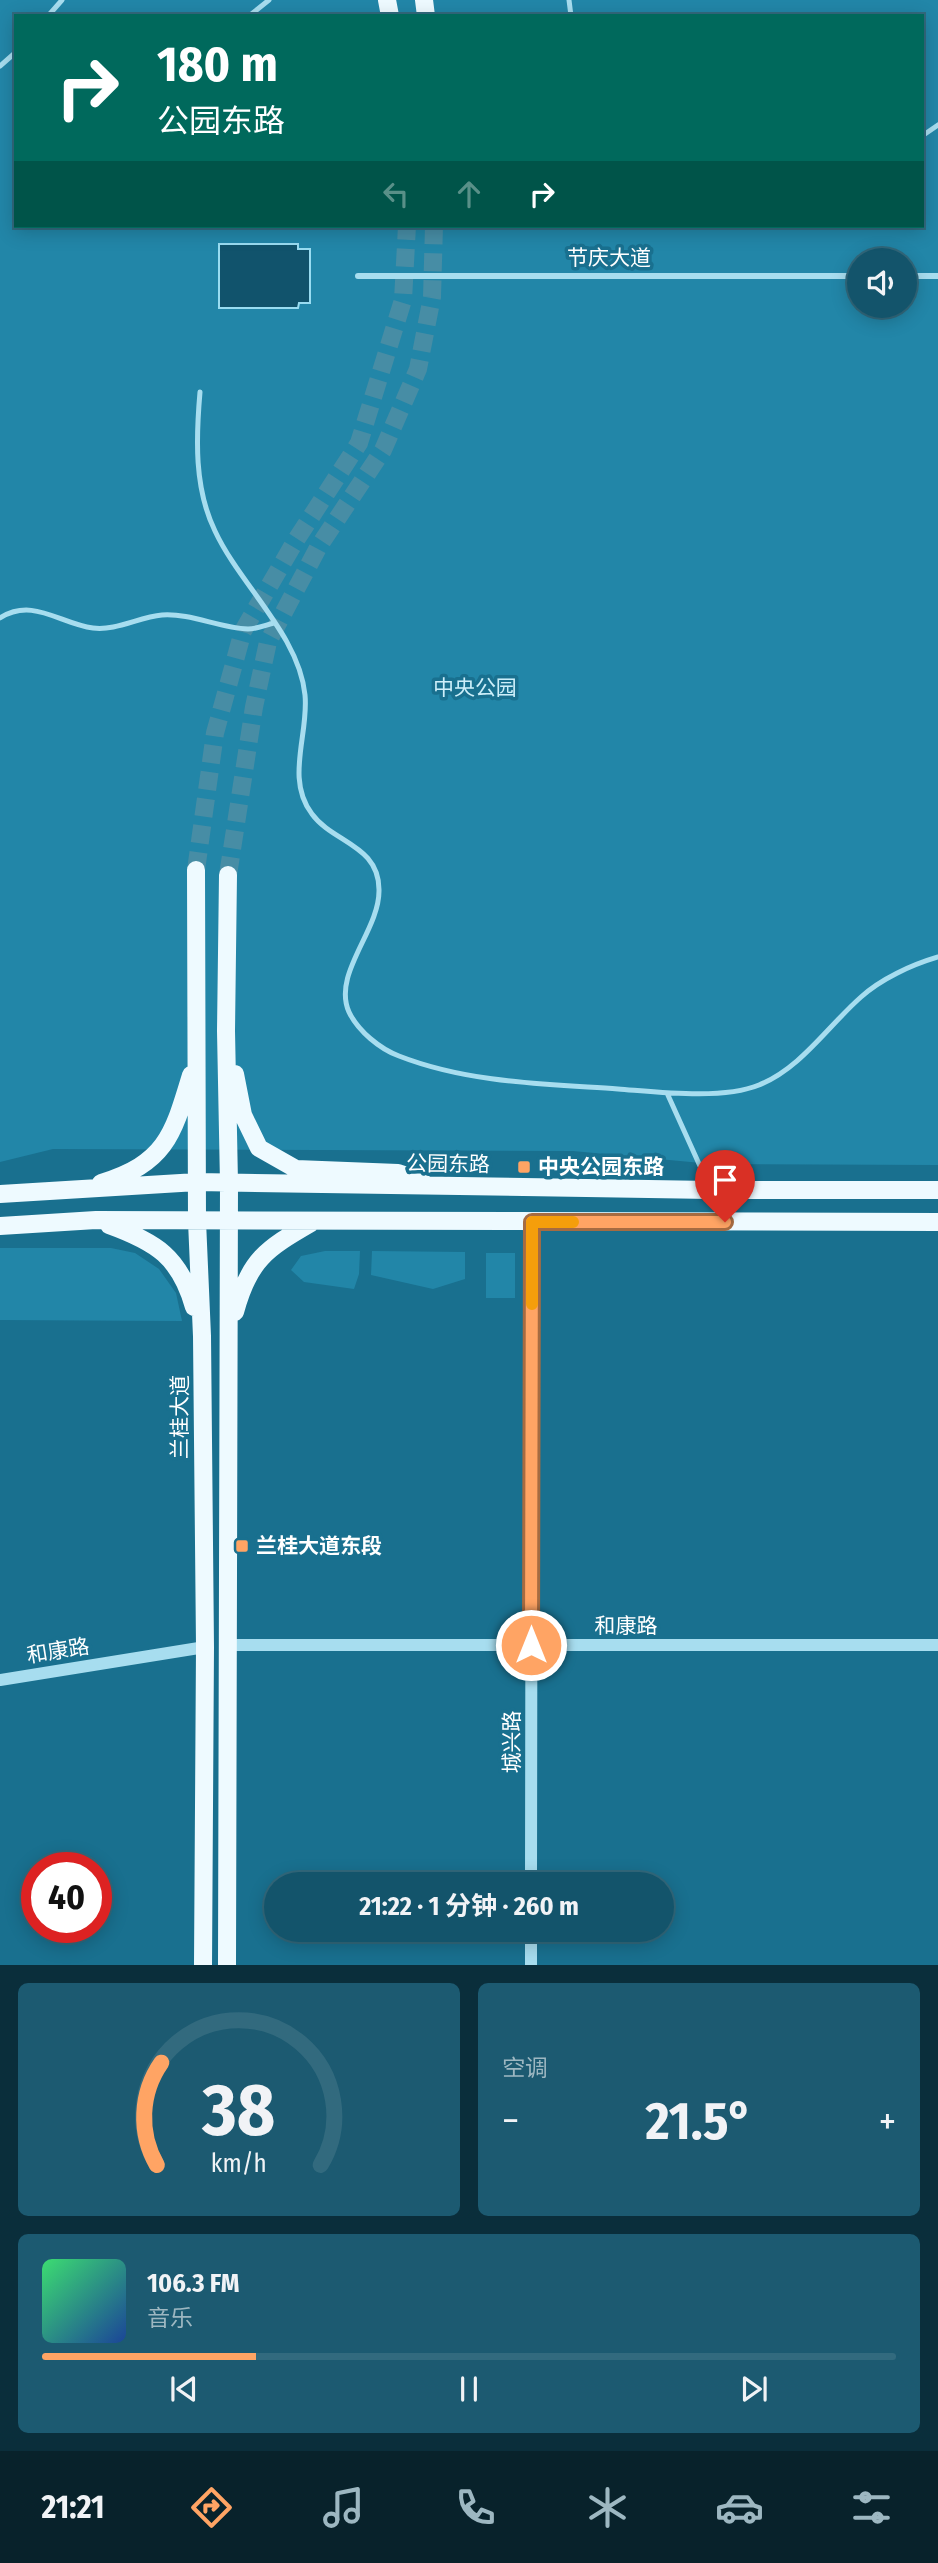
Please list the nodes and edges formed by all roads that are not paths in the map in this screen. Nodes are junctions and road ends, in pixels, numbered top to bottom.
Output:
1 (62, 0) edge
2 (269, 0) edge
3 (50, 14) edge
4 (252, 14) edge
5 (14, 54) edge
6 (0, 66) edge
7 (358, 276) dead end
8 (847, 276) edge
9 (917, 276) edge
10 (938, 276) edge
11 (200, 391) dead end
12 (0, 618) edge
13 (274, 623) junction
14 (196, 870) tunnel mouth
15 (228, 875) tunnel mouth
16 (938, 957) edge
17 (226, 1031) junction
18 (196, 1058) junction
19 (667, 1093) junction
20 (197, 1182) junction
21 (229, 1183) junction
22 (439, 1187) junction
23 (938, 1190) edge
24 (77, 1191) junction
25 (711, 1191) junction
26 (0, 1194) edge
27 (96, 1220) junction
28 (197, 1221) junction
29 (229, 1222) junction
30 (315, 1222) junction
31 (532, 1222) junction
32 (938, 1222) edge
33 (0, 1226) edge
34 (202, 1336) junction
35 (228, 1339) junction
36 (230, 1644) junction
37 (531, 1645) junction
38 (938, 1645) edge
39 (205, 1647) junction
40 (0, 1680) edge
41 (531, 1872) edge
42 (531, 1942) edge
43 (203, 1965) edge
44 (228, 1965) edge
45 (531, 1965) edge

1 - 3 lane
2 - 4 lane
5 - 6 lane
7 - 8 street, 节庆大道
9 - 10 street
11 - 13 lane
12 - 13 lane
13 - 19 lane
14 - 18 main road, 兰桂大道
15 - 17 main road
16 - 19 lane
17 - 21 main road
17 - 22 main road
18 - 20 main road, 兰桂大道
18 - 24 main road
19 - 25 lane
20 - 21 main road, 公园东路
20 - 24 main road, 公园东路
20 - 28 main road, 兰桂大道
21 - 22 main road, 公园东路
21 - 29 main road
22 - 25 main road, 公园东路
23 - 25 main road, 公园东路
24 - 26 main road, 公园东路
27 - 28 main road
27 - 33 main road
27 - 34 main road
28 - 29 main road
28 - 34 main road, 兰桂大道
29 - 30 main road
29 - 35 main road
30 - 31 main road
30 - 35 main road
31 - 32 main road
31 - 37 street, 城兴路
34 - 39 main road, 兰桂大道
35 - 36 main road
36 - 37 street, 和康路
36 - 44 main road
37 - 38 street, 和康路
37 - 41 street, 城兴路
39 - 40 street, 和康路
39 - 43 main road, 兰桂大道
42 - 45 street

